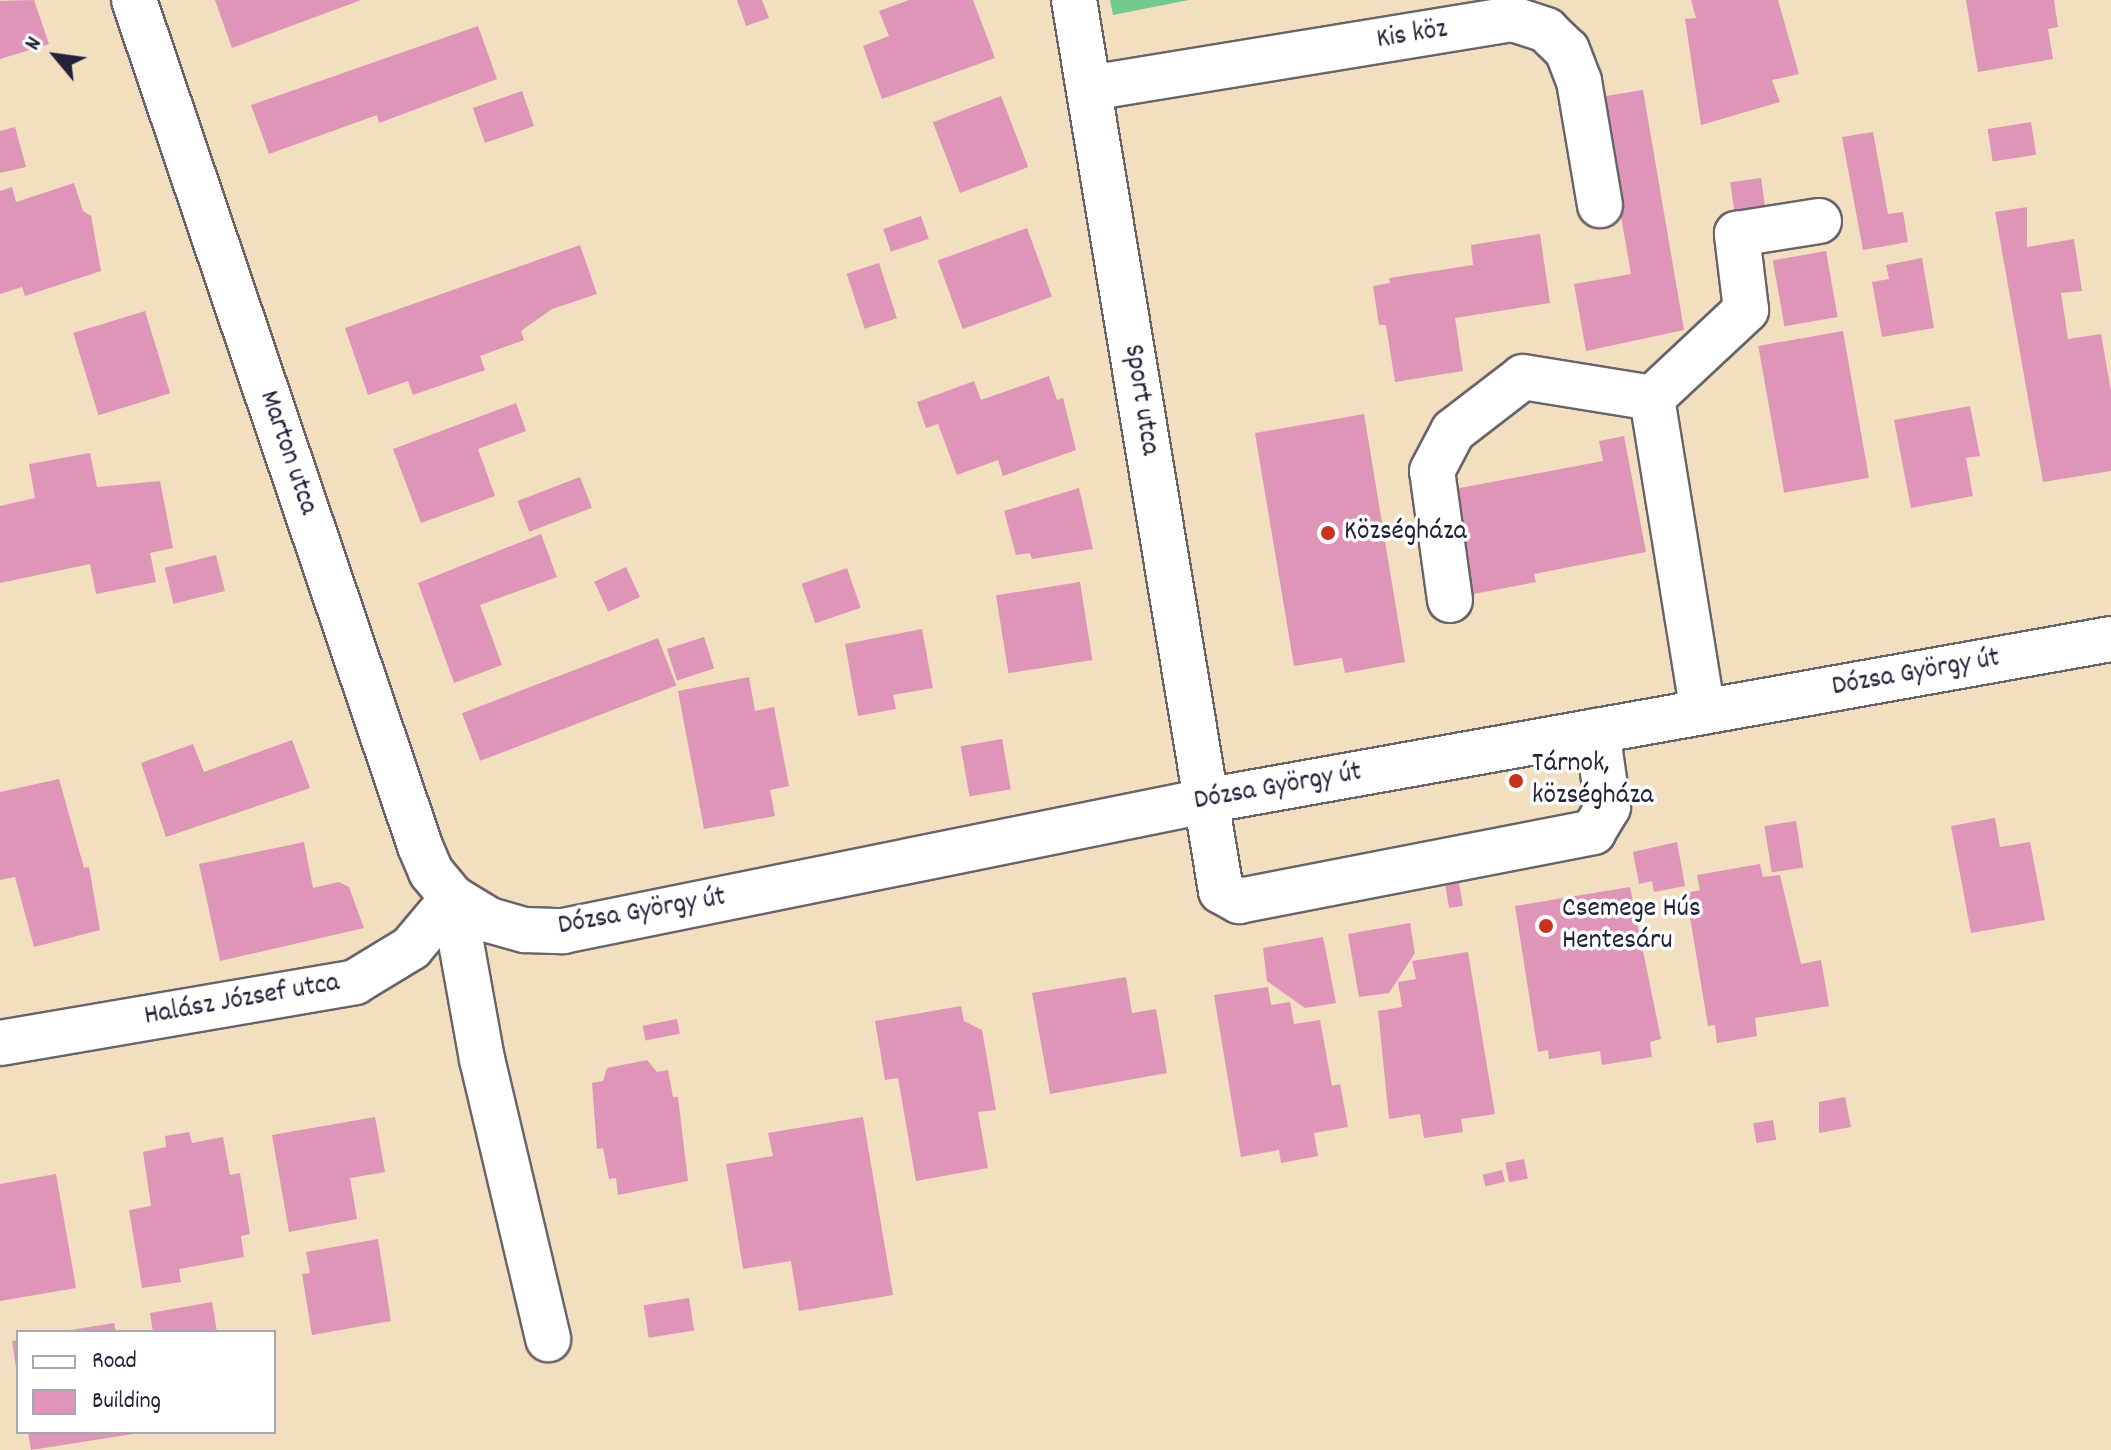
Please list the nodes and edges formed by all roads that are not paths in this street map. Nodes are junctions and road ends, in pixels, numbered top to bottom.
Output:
1 (134, 0) edge
2 (1074, 0) edge
3 (1090, 88) junction
4 (1600, 205) dead end
5 (1819, 221) dead end
6 (1652, 398) junction
7 (1450, 600) dead end
8 (2111, 639) edge
9 (1703, 712) junction
10 (1597, 731) junction
11 (1205, 801) junction
12 (453, 898) junction
13 (0, 1043) edge
14 (548, 1339) dead end

1 - 12 street, Marton utca
2 - 3 street, Sport utca
3 - 4 street, Kis köz
3 - 11 street, Sport utca
5 - 6 street
6 - 7 street
6 - 9 street
8 - 9 street, Dózsa György út
9 - 10 street, Dózsa György út
10 - 11 street, Dózsa György út
10 - 11 street, Sport utca
11 - 12 street, Dózsa György út
12 - 13 street, Halász József utca
12 - 14 street

